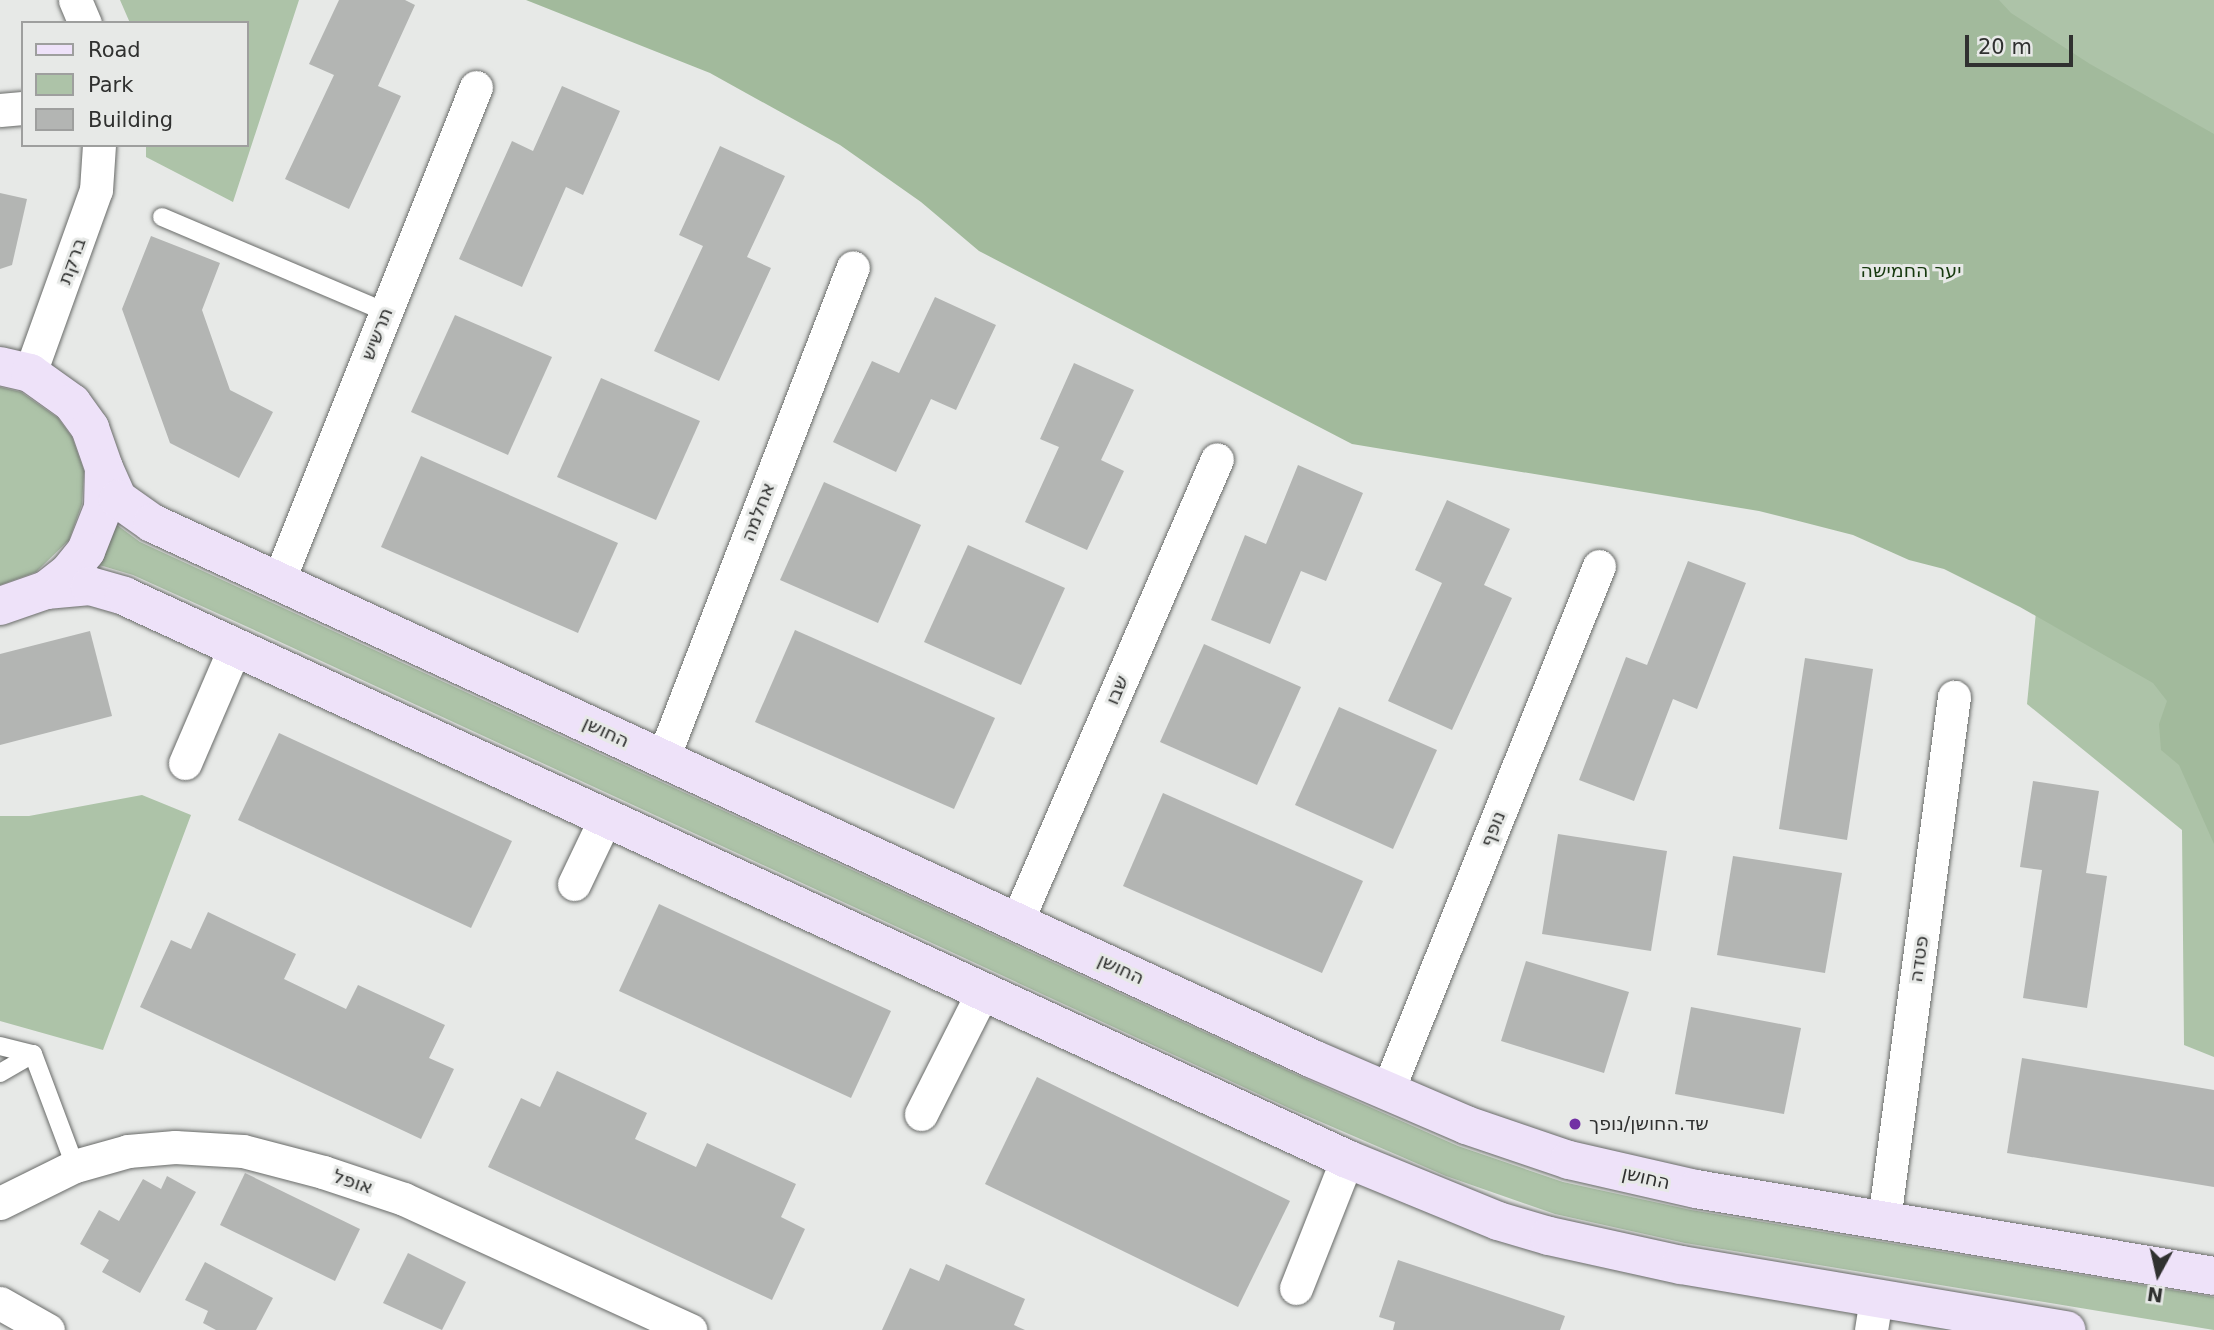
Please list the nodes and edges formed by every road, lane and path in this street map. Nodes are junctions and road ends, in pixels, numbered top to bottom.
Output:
1 (75, 0) edge
2 (85, 21) edge
3 (476, 87) dead end
4 (21, 108) edge
5 (0, 110) edge
6 (99, 147) edge
7 (162, 217) dead end
8 (853, 267) dead end
9 (386, 312) junction
10 (15, 369) edge
11 (1217, 459) dead end
12 (104, 468) junction
13 (1599, 566) dead end
14 (278, 582) junction
15 (46, 590) junction
16 (0, 606) edge
17 (235, 647) junction
18 (1954, 697) dead end
19 (663, 758) junction
20 (185, 763) dead end
21 (606, 817) junction
22 (574, 884) dead end
23 (1017, 921) junction
24 (983, 991) junction
25 (0, 1046) edge
26 (33, 1054) junction
27 (0, 1073) edge
28 (1387, 1092) junction
29 (921, 1114) dead end
30 (1347, 1160) junction
31 (75, 1166) junction
32 (0, 1203) edge
33 (1884, 1220) junction
34 (2214, 1276) edge
35 (1296, 1288) dead end
36 (0, 1303) edge
37 (1873, 1314) edge
38 (48, 1330) edge
39 (690, 1330) edge
40 (2067, 1330) edge

1 - 2 street
3 - 9 street, תרשיש
4 - 5 street
6 - 10 street, ברקת
7 - 9 lane
8 - 19 street, אחלמה
9 - 14 street, תרשיש
10 - 12 street
11 - 23 street, שבו
12 - 14 street, החושן
12 - 15 street
13 - 28 street, נופף
14 - 19 street, החושן
15 - 16 street
15 - 17 street
17 - 20 street
17 - 21 street
18 - 33 street, פטדה
19 - 23 street, החושן
21 - 22 street
21 - 24 street
23 - 28 street, החושן
24 - 29 street
24 - 30 street
25 - 26 lane
26 - 27 lane
26 - 31 lane
28 - 33 street, החושן
30 - 35 street
30 - 37 street
31 - 32 street, אופל
31 - 39 street, אופל
33 - 34 street, החושן
36 - 38 street
37 - 40 street

